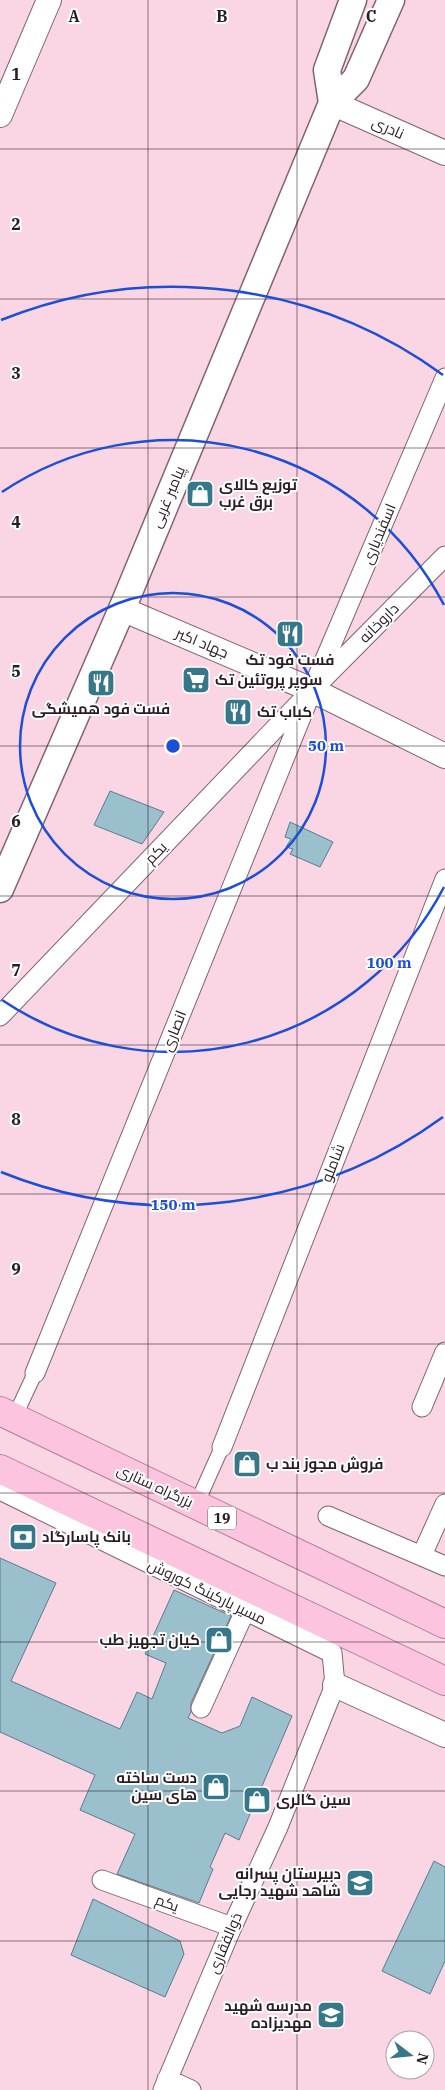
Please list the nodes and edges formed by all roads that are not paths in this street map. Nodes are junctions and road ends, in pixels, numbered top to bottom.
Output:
1 (49, 0) edge
2 (353, 0) edge
3 (391, 0) edge
4 (332, 103) junction
5 (0, 115) edge
6 (445, 153) edge
7 (445, 378) edge
8 (445, 556) edge
9 (122, 609) junction
10 (312, 690) junction
11 (445, 756) edge
12 (445, 879) edge
13 (0, 889) edge
14 (0, 1016) edge
15 (445, 1352) edge
16 (35, 1373) joint
17 (422, 1407) dead end
18 (7, 1415) edge
19 (222, 1447) joint
20 (0, 1469) edge
21 (0, 1490) edge
22 (445, 1504) edge
23 (196, 1505) junction
24 (328, 1516) dead end
25 (422, 1555) junction
26 (445, 1566) edge
27 (245, 1611) junction
28 (445, 1624) edge
29 (445, 1682) edge
30 (335, 1684) junction
31 (201, 1708) dead end
32 (445, 1735) edge
33 (102, 1880) dead end
34 (232, 1927) junction
35 (165, 2085) edge
36 (191, 2090) edge

1 - 5 street
2 - 4 main road
3 - 4 main road, پیامبر غربی
4 - 6 street, نادری
4 - 9 main road, پیامبر غربی
7 - 10 street, اسفندیاری
8 - 10 street, داروخانه
9 - 10 street, جهاد اکبر
9 - 13 main road, پیامبر غربی
10 - 11 street, جهاد اکبر
10 - 14 street, یکم
10 - 16 street, انصاری
12 - 19 street, شاملو
15 - 17 street
16 - 18 street
18 - 23 highway, بزرگراه ستاری / 19
19 - 23 street
20 - 29 highway
21 - 27 street, مسیر پارکینگ کوروش
22 - 25 street
23 - 28 highway, بزرگراه ستاری / 19
24 - 25 street
25 - 26 street
27 - 30 street, مسیر پارکینگ کوروش
27 - 31 street
30 - 32 street
30 - 34 street, ذوالفقاری
33 - 34 street, یکم
34 - 35 street, ذوالفقاری
35 - 36 street

